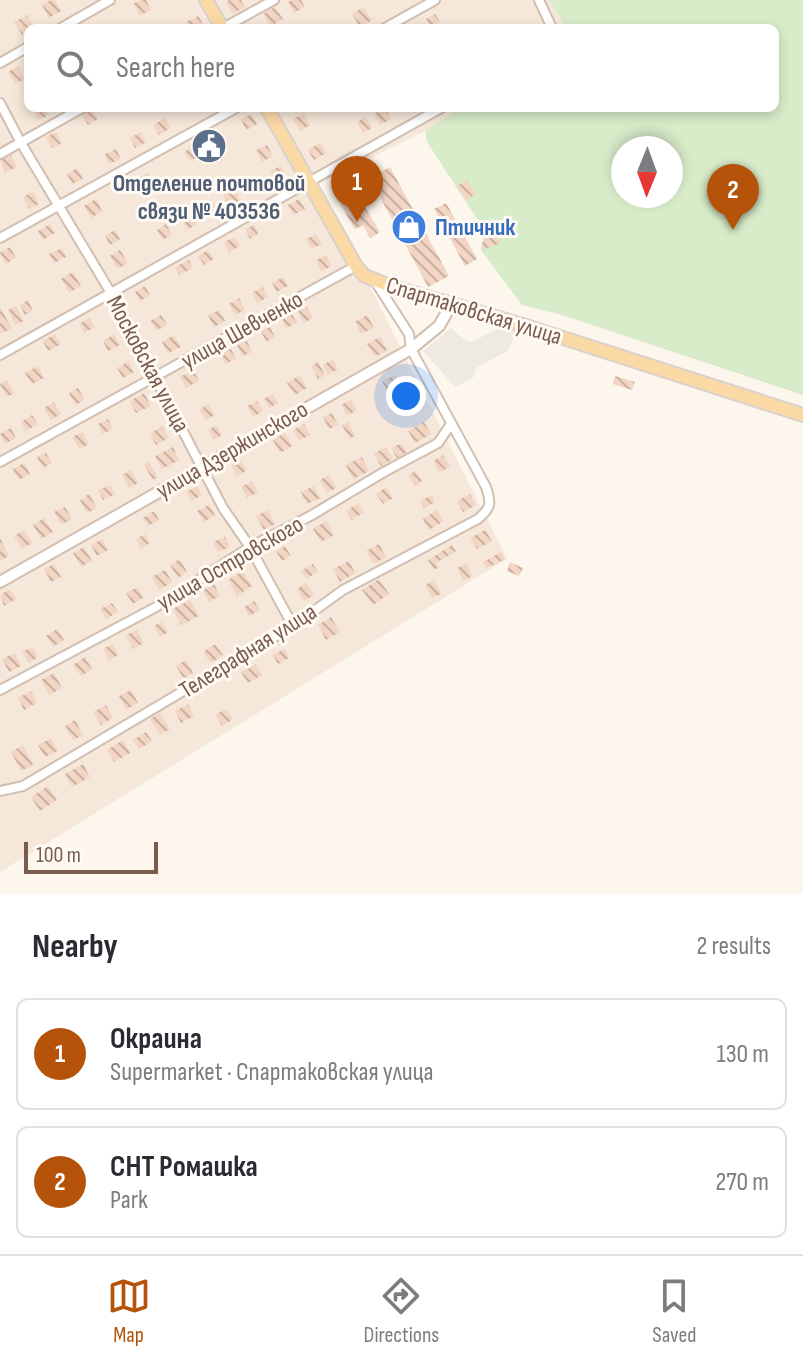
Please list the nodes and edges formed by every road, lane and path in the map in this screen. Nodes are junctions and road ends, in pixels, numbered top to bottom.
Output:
1 (110, 0) edge
2 (206, 0) edge
3 (274, 0) edge
4 (435, 0) edge
5 (539, 0) edge
6 (68, 24) edge
7 (221, 24) edge
8 (230, 24) edge
9 (392, 24) edge
10 (550, 24) edge
11 (24, 49) edge
12 (0, 63) edge
13 (0, 103) edge
14 (75, 112) edge
15 (229, 112) edge
16 (269, 112) edge
17 (434, 112) edge
18 (21, 143) junction
19 (0, 154) edge
20 (308, 181) junction
21 (60, 206) junction
22 (0, 238) edge
23 (356, 266) junction
24 (375, 281) junction
25 (111, 293) junction
26 (451, 305) junction
27 (411, 349) junction
28 (0, 355) edge
29 (155, 377) junction
30 (803, 415) edge
31 (451, 424) junction
32 (0, 462) edge
33 (201, 467) junction
34 (250, 547) junction
35 (0, 582) edge
36 (293, 626) junction
37 (0, 690) edge
38 (0, 791) edge

1 - 6 street
2 - 7 main road
3 - 8 street
4 - 9 street
5 - 10 street
11 - 12 street
13 - 18 street, Московская улица
14 - 18 street
15 - 21 street
16 - 20 main road, Спартаковская улица
17 - 20 street
18 - 19 street
18 - 21 street, Московская улица
20 - 23 main road, Спартаковская улица
20 - 25 street
21 - 22 street
21 - 25 street, Московская улица
23 - 24 main road, Спартаковская улица
23 - 29 street, улица Шевченко
24 - 26 main road, Спартаковская улица
24 - 27 street
25 - 28 street
25 - 29 street, Московская улица
26 - 27 street, улица Дзержинского
26 - 30 main road, Спартаковская улица
27 - 31 street
27 - 33 street, улица Дзержинского
29 - 32 street, улица Шевченко
29 - 33 street, Московская улица
31 - 34 street, улица Островского
31 - 36 street, Телеграфная улица
33 - 34 street, Московская улица
33 - 35 street, улица Дзержинского
34 - 36 street, Московская улица
34 - 37 street, улица Островского
36 - 38 street, Телеграфная улица

